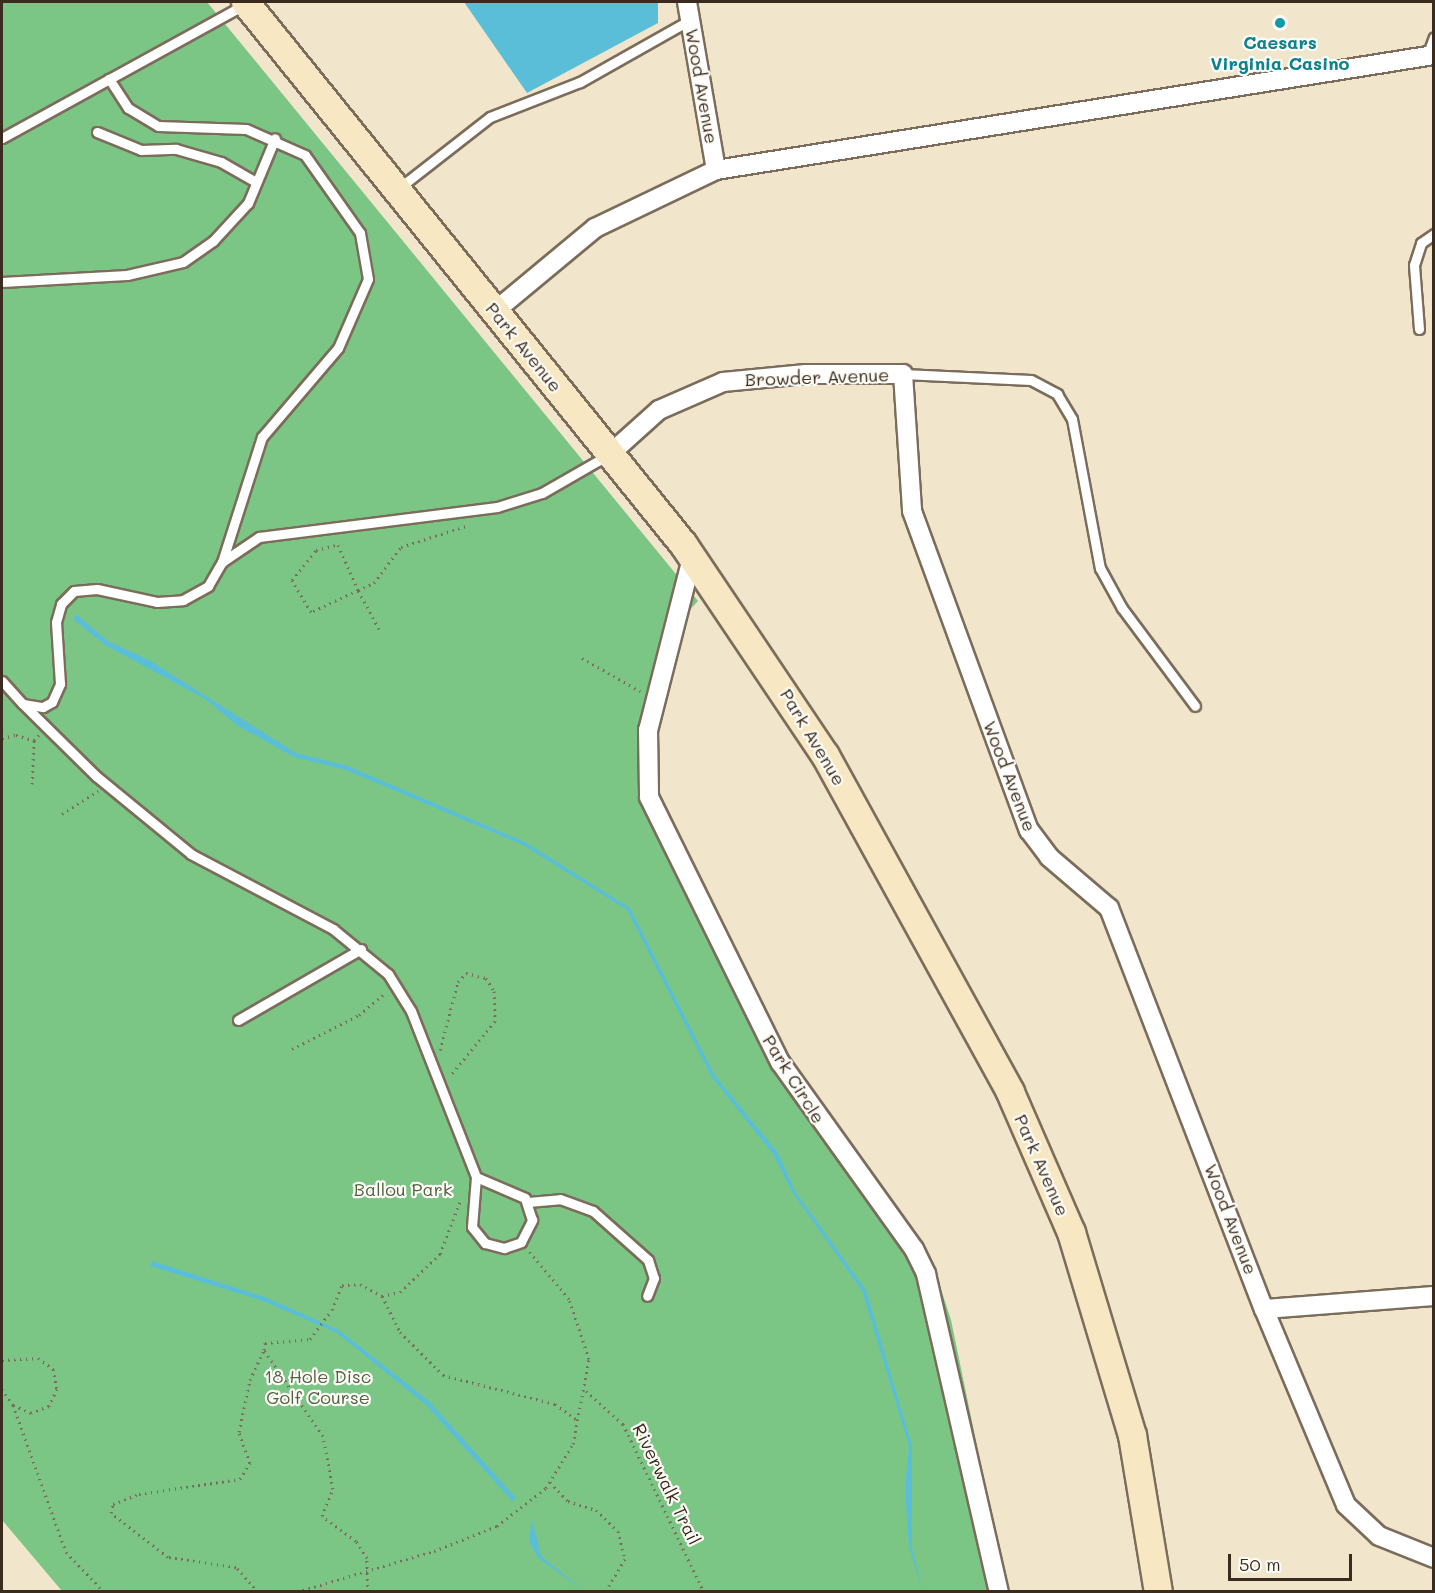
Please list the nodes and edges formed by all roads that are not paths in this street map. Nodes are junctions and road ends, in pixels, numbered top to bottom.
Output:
1 (687, 2) edge
2 (245, 3) edge
3 (690, 20) junction
4 (1434, 37) edge
5 (1430, 56) edge
6 (109, 79) junction
7 (97, 132) dead end
8 (2, 138) edge
9 (275, 138) junction
10 (716, 170) junction
11 (256, 182) junction
12 (397, 189) junction
13 (1434, 234) edge
14 (2, 282) edge
15 (495, 311) junction
16 (1419, 329) dead end
17 (903, 374) junction
18 (610, 454) junction
19 (692, 558) junction
20 (222, 562) junction
21 (2, 681) edge
22 (22, 704) junction
23 (1195, 706) dead end
24 (361, 949) junction
25 (238, 1020) dead end
26 (476, 1177) junction
27 (528, 1202) junction
28 (647, 1296) dead end
29 (1434, 1296) edge
30 (1264, 1309) junction
31 (1434, 1558) edge
32 (999, 1592) edge
33 (1158, 1592) edge

1 - 3 street, Wood Avenue
2 - 6 lane
2 - 12 main road, Park Avenue
3 - 10 street, Wood Avenue
3 - 12 lane
4 - 5 lane
5 - 10 street
6 - 8 lane
6 - 9 lane
7 - 11 lane
9 - 11 lane
9 - 20 lane
10 - 15 street
11 - 14 lane
12 - 15 main road, Park Avenue
13 - 16 lane
15 - 18 main road, Park Avenue
17 - 18 street, Browder Avenue
17 - 23 lane
17 - 30 street, Wood Avenue
18 - 19 main road, Park Avenue
18 - 20 lane
19 - 32 street, Park Circle
19 - 33 main road, Park Avenue
20 - 22 lane
21 - 22 lane
22 - 24 lane
24 - 25 lane
24 - 26 lane
26 - 27 lane
26 - 27 lane
27 - 28 lane
29 - 30 street
30 - 31 street, Wood Avenue

